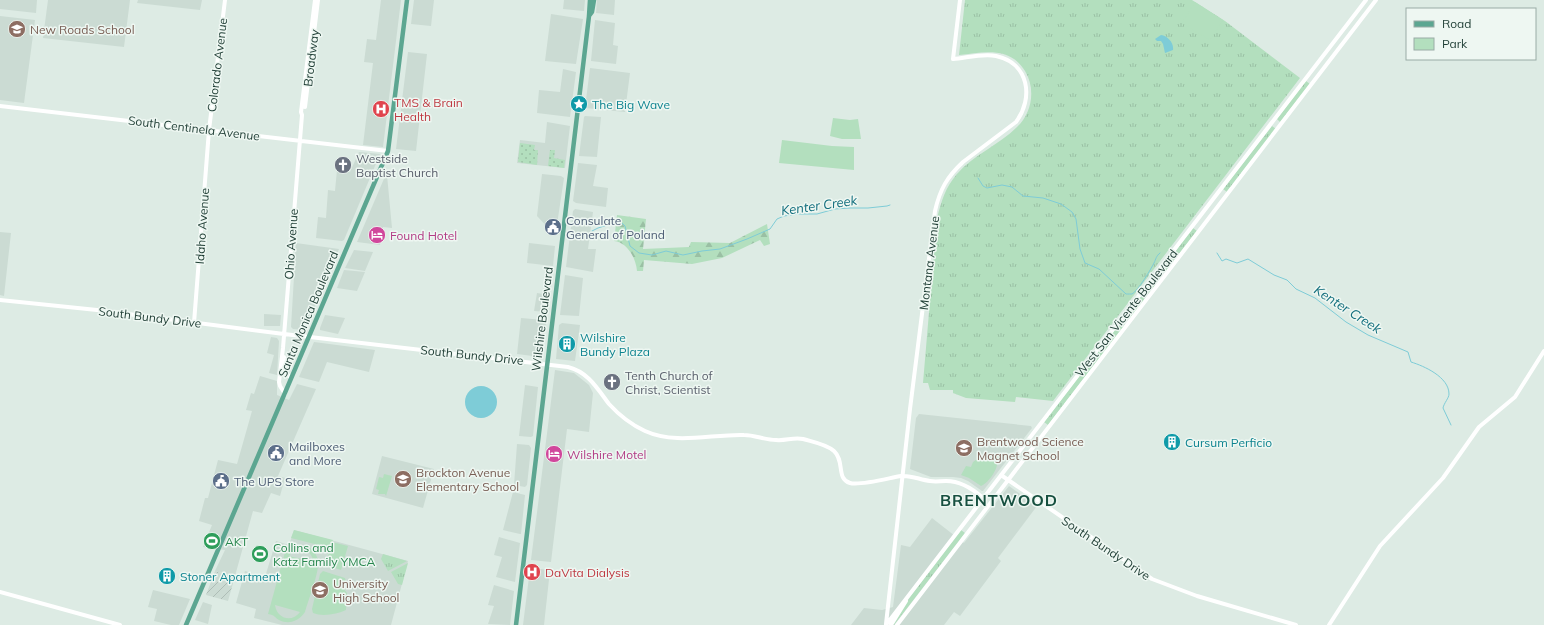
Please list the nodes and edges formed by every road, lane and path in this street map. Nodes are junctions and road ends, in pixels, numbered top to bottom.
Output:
1 (225, 0) edge
2 (315, 0) edge
3 (318, 0) edge
4 (407, 0) edge
5 (590, 0) edge
6 (594, 0) edge
7 (960, 0) edge
8 (1366, 0) edge
9 (1376, 0) edge
10 (589, 16) junction
11 (0, 106) edge
12 (302, 115) junction
13 (209, 130) junction
14 (299, 141) junction
15 (388, 151) junction
16 (0, 300) edge
17 (194, 323) junction
18 (284, 334) junction
19 (309, 336) junction
20 (283, 348) junction
21 (1544, 351) edge
22 (547, 364) junction
23 (291, 378) junction
24 (285, 394) junction
25 (1001, 475) junction
26 (903, 476) junction
27 (1008, 480) junction
28 (994, 496) junction
29 (983, 498) junction
30 (984, 511) junction
31 (0, 592) edge
32 (908, 595) junction
33 (120, 625) edge
34 (186, 625) edge
35 (516, 625) edge
36 (886, 625) edge
37 (891, 625) edge
38 (897, 625) edge
39 (1296, 625) edge
40 (1329, 625) edge

1 - 13 street, Colorado Avenue
2 - 12 street, Broadway
3 - 12 street, Broadway
4 - 15 main road, Santa Monica Boulevard
5 - 10 main road, Wilshire Boulevard
6 - 10 main road, Wilshire Boulevard
7 - 26 street, Montana Avenue
8 - 25 street, West San Vicente Boulevard
9 - 27 street, West San Vicente Boulevard
10 - 22 main road, Wilshire Boulevard
11 - 13 street, South Centinela Avenue
12 - 14 street, Broadway
13 - 14 street, South Centinela Avenue
13 - 17 street, Idaho Avenue
14 - 15 street, South Centinela Avenue
14 - 18 street, Ohio Avenue
15 - 19 main road, Santa Monica Boulevard
16 - 17 street, South Bundy Drive
17 - 18 street, South Bundy Drive
18 - 19 street, South Bundy Drive
18 - 20 street, Ohio Avenue
19 - 22 street, South Bundy Drive
19 - 23 main road, Santa Monica Boulevard
20 - 23 street, Ohio Avenue
20 - 24 street, Ohio Avenue
21 - 40 street
22 - 26 street, South Bundy Drive
22 - 35 main road, Wilshire Boulevard
23 - 24 main road, Santa Monica Boulevard
24 - 34 main road, Santa Monica Boulevard
25 - 27 street, South Bundy Drive
25 - 29 street, West San Vicente Boulevard
26 - 29 street, South Bundy Drive
26 - 36 street, Montana Avenue
27 - 28 street, West San Vicente Boulevard
27 - 39 street, South Bundy Drive
28 - 29 street
28 - 30 street, West San Vicente Boulevard
29 - 30 street
29 - 32 street, West San Vicente Boulevard
30 - 38 street, West San Vicente Boulevard
31 - 33 street
32 - 36 street, West San Vicente Boulevard
32 - 37 street

